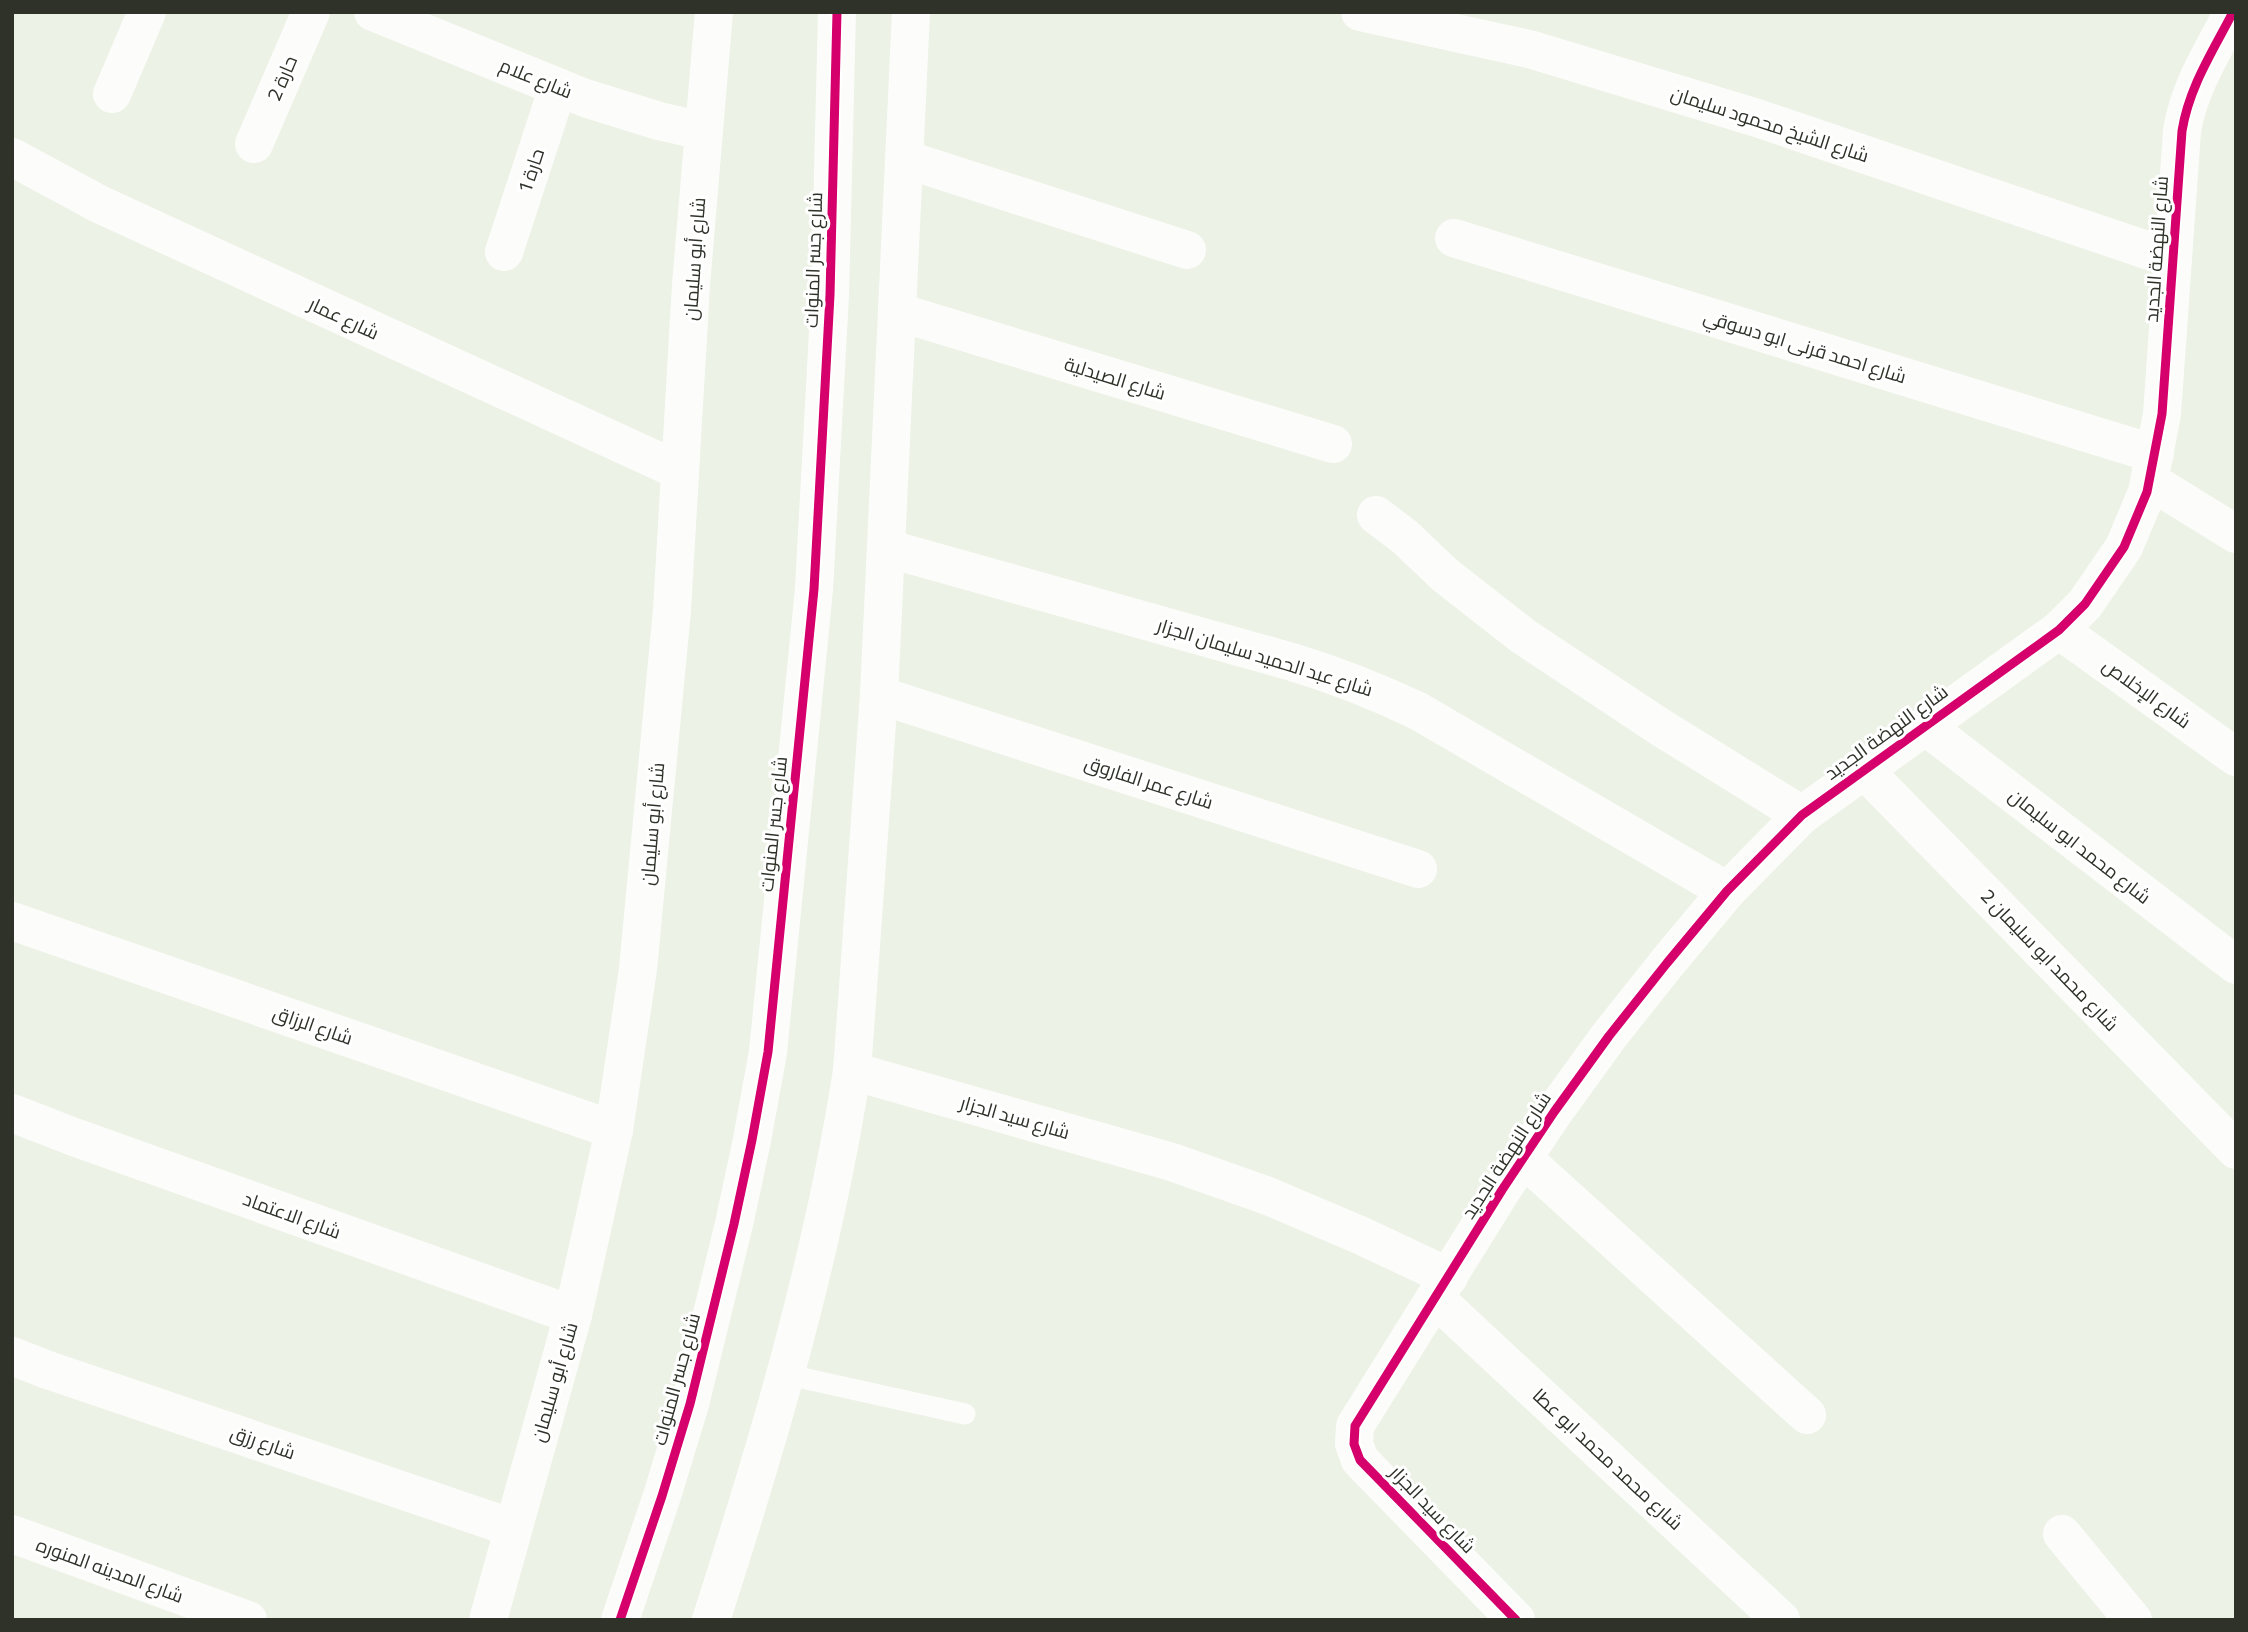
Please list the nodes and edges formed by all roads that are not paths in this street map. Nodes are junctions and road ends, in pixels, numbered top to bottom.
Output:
1 (146, 12) edge
2 (311, 12) edge
3 (373, 12) edge
4 (714, 12) edge
5 (837, 12) edge
6 (911, 12) edge
7 (1360, 12) edge
8 (2234, 12) edge
9 (558, 87) junction
10 (112, 94) dead end
11 (703, 131) junction
12 (254, 144) dead end
13 (12, 157) edge
14 (905, 159) junction
15 (1454, 238) dead end
16 (1187, 250) dead end
17 (504, 253) dead end
18 (2173, 259) junction
19 (898, 312) junction
20 (1333, 444) dead end
21 (2152, 467) junction
22 (680, 471) junction
23 (1376, 515) dead end
24 (2236, 534) edge
25 (886, 548) junction
26 (2059, 630) junction
27 (880, 695) junction
28 (1924, 726) junction
29 (2236, 757) edge
30 (1864, 770) junction
31 (1801, 815) junction
32 (1418, 869) dead end
33 (1727, 891) junction
34 (12, 921) edge
35 (2236, 965) edge
36 (852, 1071) junction
37 (12, 1113) edge
38 (614, 1130) junction
39 (2236, 1150) edge
40 (1523, 1158) junction
41 (1442, 1287) junction
42 (573, 1315) junction
43 (12, 1356) edge
44 (784, 1374) junction
45 (1363, 1411) joint
46 (965, 1414) dead end
47 (1807, 1415) dead end
48 (513, 1528) junction
49 (12, 1534) edge
50 (2062, 1534) dead end
51 (248, 1620) edge
52 (488, 1620) edge
53 (620, 1620) edge
54 (711, 1620) edge
55 (1516, 1620) edge
56 (1782, 1620) edge
57 (2133, 1620) edge

1 - 10 street
2 - 12 street, حارة 2
3 - 9 street, شارع علام
4 - 11 street, شارع أبو سليمان
5 - 53 street, شارع جسر المنوات
6 - 14 street
7 - 18 street, شارع الشيخ محمود سليمان
8 - 18 street, شارع النهضة الجديد
9 - 11 street, شارع علام
9 - 17 street, حارة 1
11 - 22 street, شارع أبو سليمان
13 - 22 street, شارع عمار
14 - 16 street
14 - 19 street
15 - 21 street, شارع احمد قرنى ابو دسوقي
18 - 21 street, شارع النهضة الجديد
19 - 20 street, شارع الصيدلية
19 - 25 street
21 - 24 street, شارع احمد قرنى ابو دسوقي
21 - 26 street, شارع النهضة الجديد
22 - 38 street, شارع أبو سليمان
23 - 31 street
25 - 27 street
25 - 33 street, شارع عبد الحميد سليمان الجزار
26 - 28 street, شارع النهضة الجديد
26 - 29 street, شارع الإخلاص
27 - 32 street, شارع عمر الفاروق
27 - 36 street
28 - 30 street, شارع النهضة الجديد
28 - 35 street, شارع محمد ابو سليمان
30 - 31 street, شارع النهضة الجديد
30 - 39 street, شارع محمد ابو سليمان 2
31 - 33 street, شارع النهضة الجديد
33 - 40 street, شارع النهضة الجديد
34 - 38 street, شارع الرزاق
36 - 41 street, شارع سيد الجزار
36 - 44 street
37 - 42 street, شارع الاعتماد
38 - 42 street, شارع أبو سليمان
40 - 41 street, شارع النهضة الجديد
40 - 47 street
41 - 45 street, شارع النهضة الجديد
41 - 56 street, شارع محمد محمد ابو عطا
42 - 48 street, شارع أبو سليمان
43 - 48 street, شارع رزق
44 - 46 lane
44 - 54 street
45 - 55 street, شارع سيد الجزار
48 - 52 street, شارع أبو سليمان
49 - 51 street, شارع المدينه المنوره
50 - 57 street

